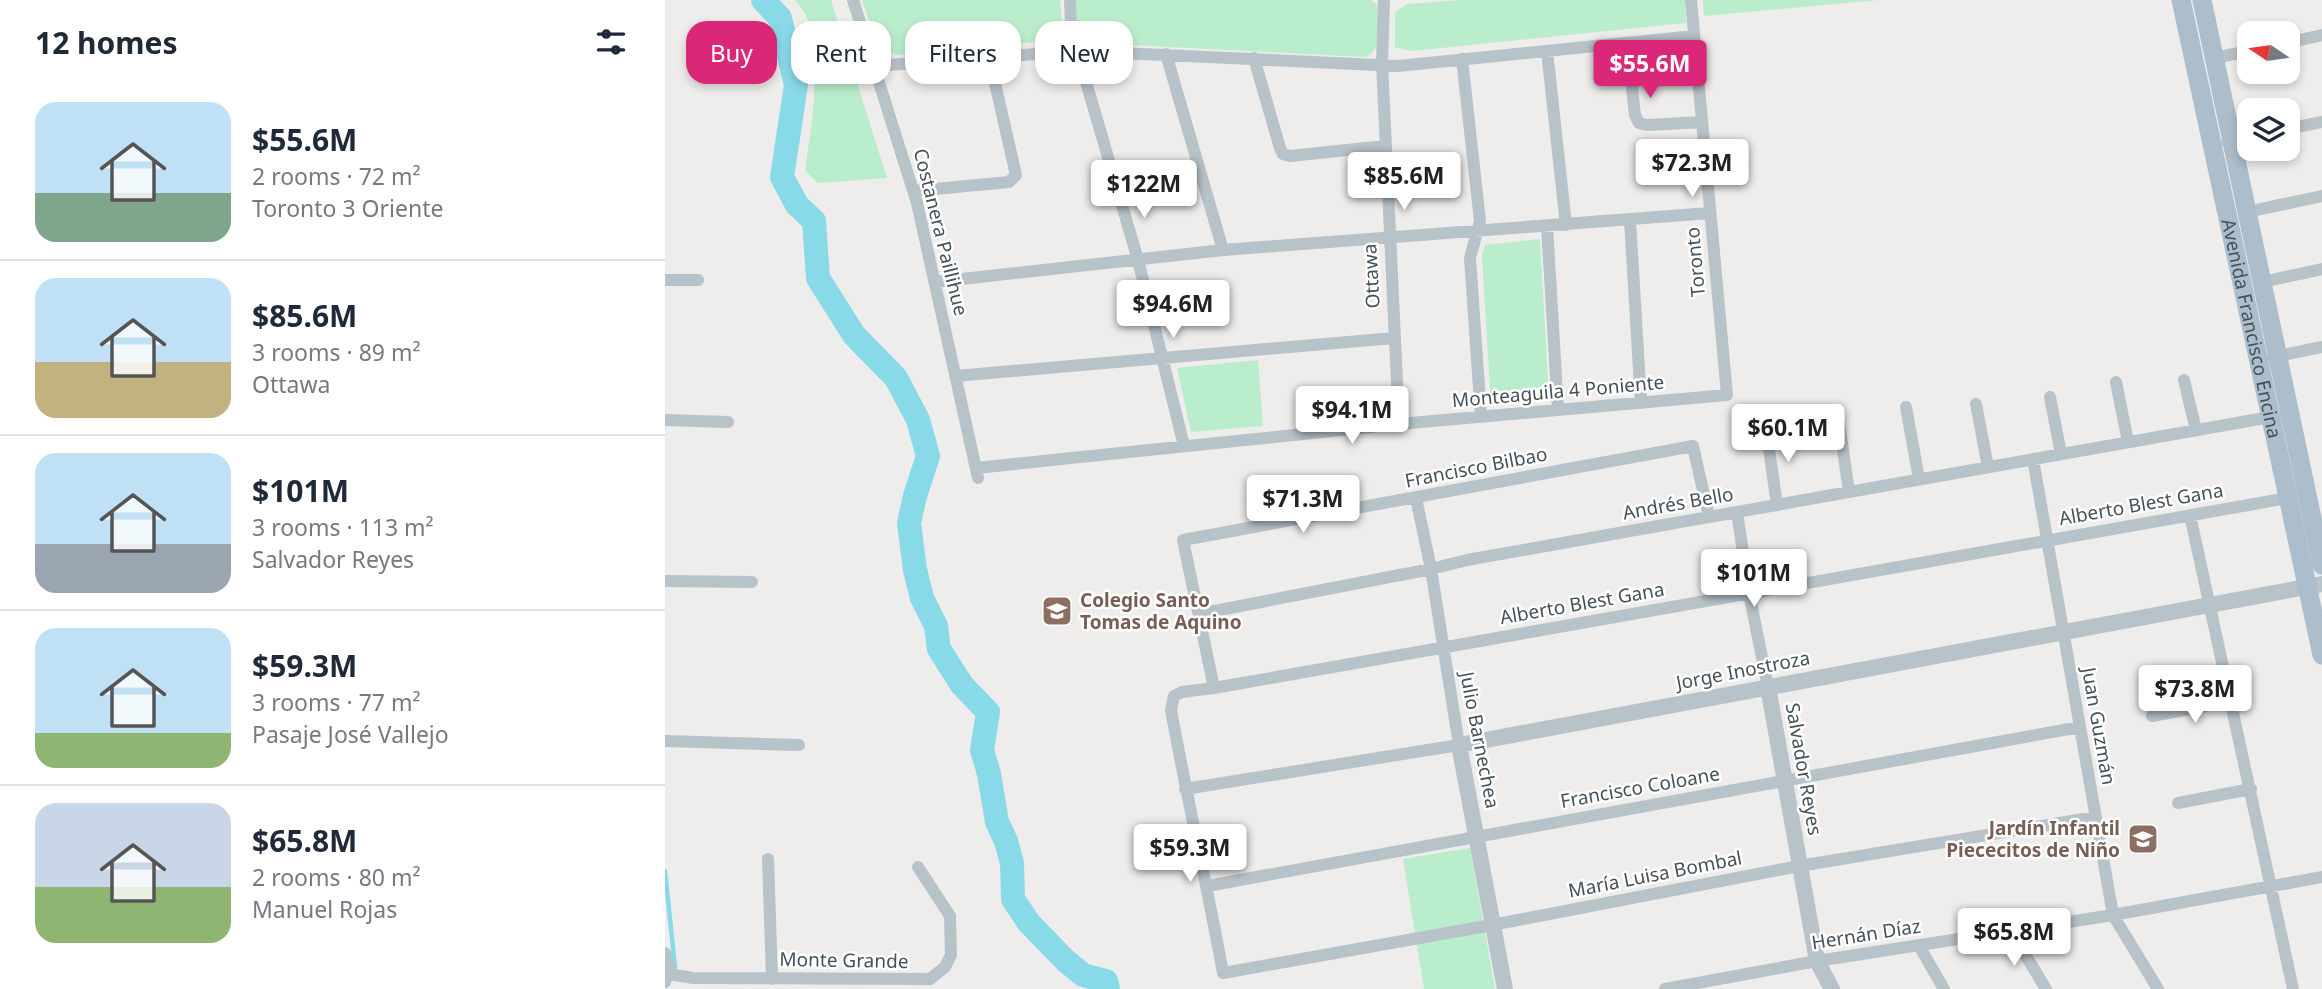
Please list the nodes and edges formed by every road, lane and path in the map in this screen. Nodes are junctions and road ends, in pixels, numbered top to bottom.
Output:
1 (853, 0) edge
2 (1070, 0) edge
3 (1384, 0) edge
4 (1691, 0) edge
5 (2182, 0) edge
6 (2202, 0) edge
7 (860, 21) edge
8 (1071, 21) edge
9 (2322, 35) edge
10 (1694, 36) junction
11 (2300, 40) edge
12 (1627, 43) junction
13 (1547, 51) junction
14 (1133, 53) edge
15 (2237, 53) edge
16 (1166, 54) junction
17 (1254, 58) junction
18 (2214, 58) junction
19 (1462, 60) junction
20 (1382, 64) junction
21 (881, 84) edge
22 (995, 84) edge
23 (1087, 84) edge
24 (1702, 121) junction
25 (2322, 122) edge
26 (2300, 126) edge
27 (2231, 140) edge
28 (1385, 146) junction
29 (914, 191) junction
30 (2322, 196) edge
31 (2247, 212) junction
32 (1710, 213) junction
33 (1630, 220) junction
34 (1566, 225) junction
35 (1547, 226) junction
36 (1478, 232) junction
37 (1388, 239) junction
38 (1223, 250) junction
39 (1138, 260) junction
40 (2322, 269) edge
41 (665, 280) edge
42 (698, 280) dead end
43 (935, 282) junction
44 (2262, 282) junction
45 (1394, 338) junction
46 (2322, 347) edge
47 (2268, 357) junction
48 (1162, 358) junction
49 (955, 376) junction
50 (2184, 380) dead end
51 (2116, 382) dead end
52 (1727, 395) joint
53 (2050, 397) dead end
54 (1641, 403) junction
55 (1976, 404) dead end
56 (1906, 407) dead end
57 (1558, 410) junction
58 (2280, 415) junction
59 (1481, 417) junction
60 (665, 420) edge
61 (728, 422) dead end
62 (1839, 422) dead end
63 (1399, 424) junction
64 (1766, 428) dead end
65 (2196, 430) junction
66 (2128, 442) junction
67 (1184, 446) junction
68 (2061, 454) junction
69 (2033, 459) junction
70 (1988, 467) junction
71 (977, 473) joint
72 (1919, 479) junction
73 (1849, 492) junction
74 (1416, 498) junction
75 (2288, 498) junction
76 (1777, 505) junction
77 (1737, 512) junction
78 (2190, 515) junction
79 (1709, 517) junction
80 (2047, 540) junction
81 (2322, 565) edge
82 (1431, 569) junction
83 (665, 581) edge
84 (752, 582) dead end
85 (2315, 586) edge
86 (1749, 593) junction
87 (2210, 605) junction
88 (1199, 614) junction
89 (2063, 632) junction
90 (1442, 648) junction
91 (2322, 655) edge
92 (1768, 687) junction
93 (1214, 688) junction
94 (2231, 701) junction
95 (2152, 716) dead end
96 (2080, 727) junction
97 (665, 741) edge
98 (1459, 744) junction
99 (799, 745) dead end
100 (1786, 780) junction
101 (1185, 789) junction
102 (2251, 789) junction
103 (2178, 803) dead end
104 (2096, 817) junction
105 (1478, 837) junction
106 (768, 859) dead end
107 (1799, 866) junction
108 (918, 867) dead end
109 (2322, 877) edge
110 (1207, 886) junction
111 (2271, 887) junction
112 (2113, 915) junction
113 (1492, 925) junction
114 (2011, 931) junction
115 (1919, 946) junction
116 (665, 953) edge
117 (1817, 961) junction
118 (667, 978) edge
119 (772, 979) junction
120 (1719, 984) edge
121 (2291, 988) edge
122 (1505, 989) edge
123 (1665, 989) edge
124 (1832, 989) edge
125 (1944, 989) edge
126 (2046, 989) edge
127 (2158, 989) edge

1 - 7 street, Costanera Paillihue
2 - 8 street
3 - 20 street, Ottawa
4 - 10 street, Toronto
5 - 27 main road, Avenida Francisco Encina
6 - 18 main road, Avenida Francisco Encina
9 - 11 street
10 - 12 street
10 - 24 street, Toronto
12 - 13 street
12 - 24 street
13 - 19 street
13 - 34 street
14 - 16 street
15 - 18 street
16 - 17 street
16 - 38 street
17 - 20 street
17 - 28 street
18 - 27 main road, Avenida Francisco Encina
19 - 20 street
19 - 36 street
20 - 28 street, Ottawa
21 - 29 street, Costanera Paillihue
22 - 29 street
23 - 39 street
24 - 32 street, Toronto
25 - 26 street
27 - 31 main road, Avenida Francisco Encina
27 - 47 main road, Avenida Francisco Encina
28 - 37 street, Ottawa
29 - 43 street, Costanera Paillihue
30 - 31 street
31 - 44 main road, Avenida Francisco Encina
32 - 33 street
32 - 52 street, Toronto
33 - 34 street
33 - 54 street
34 - 35 street
35 - 36 street
35 - 57 street
36 - 37 street
36 - 59 street
37 - 38 street
37 - 45 street, Ottawa
38 - 39 street
39 - 43 street
39 - 48 street
40 - 44 street
41 - 42 street
43 - 49 street, Costanera Paillihue
44 - 47 main road, Avenida Francisco Encina
45 - 48 street
45 - 63 street, Ottawa
46 - 47 street
47 - 58 main road, Avenida Francisco Encina
48 - 49 street
48 - 67 street
49 - 71 street, Costanera Paillihue
50 - 65 street
51 - 66 street
52 - 54 street, Monteaguila 4 Poniente
53 - 68 street
54 - 57 street, Monteaguila 4 Poniente
55 - 70 street
56 - 72 street
57 - 59 street, Monteaguila 4 Poniente
58 - 65 street, Andrés Bello
58 - 75 main road, Avenida Francisco Encina
58 - 81 main road, Avenida Francisco Encina
59 - 63 street, Monteaguila 4 Poniente
60 - 61 street
62 - 73 street
63 - 67 street, Monteaguila 4 Poniente
64 - 76 street
65 - 66 street, Andrés Bello
66 - 68 street, Andrés Bello
67 - 71 street, Monteaguila 4 Poniente
68 - 69 street, Andrés Bello
69 - 70 street, Andrés Bello
69 - 80 street, Juan Guzmán
70 - 72 street, Andrés Bello
72 - 73 street, Andrés Bello
73 - 76 street, Andrés Bello
74 - 79 street, Francisco Bilbao
74 - 82 street, Julio Barnechea
74 - 88 street, Francisco Bilbao
75 - 78 street, Alberto Blest Gana
75 - 85 main road, Avenida Francisco Encina
76 - 77 street, Andrés Bello
77 - 79 street, Andrés Bello
77 - 86 street, Salvador Reyes
78 - 80 street, Alberto Blest Gana
78 - 87 street
79 - 82 street, Andrés Bello
80 - 86 street, Alberto Blest Gana
80 - 89 street, Juan Guzmán
82 - 88 street, Andrés Bello
82 - 90 street, Julio Barnechea
83 - 84 street
85 - 87 street, Jorge Inostroza
85 - 91 main road, Avenida Francisco Encina
86 - 90 street, Alberto Blest Gana
86 - 92 street, Salvador Reyes
87 - 89 street, Jorge Inostroza
87 - 94 street
88 - 93 street
89 - 92 street, Jorge Inostroza
89 - 96 street, Juan Guzmán
90 - 93 street, Alberto Blest Gana
90 - 98 street, Julio Barnechea
92 - 98 street, Jorge Inostroza
92 - 100 street, Salvador Reyes
93 - 101 street, Alberto Blest Gana
94 - 95 street
94 - 102 street
96 - 100 street, Francisco Coloane
96 - 104 street, Juan Guzmán
97 - 99 street
98 - 101 street, Jorge Inostroza
98 - 105 street, Julio Barnechea
100 - 105 street, Francisco Coloane
100 - 107 street, Salvador Reyes
101 - 110 street
102 - 103 street
102 - 111 street
104 - 107 street, María Luisa Bombal
104 - 112 street, Juan Guzmán
105 - 110 street, Francisco Coloane
105 - 113 street, Julio Barnechea
106 - 119 street
107 - 113 street, María Luisa Bombal
107 - 117 street, Salvador Reyes
108 - 119 street, Monte Grande
109 - 111 street, Hernán Díaz
110 - 113 street, María Luisa Bombal
111 - 112 street, Hernán Díaz
111 - 121 street
112 - 114 street, Hernán Díaz
112 - 127 street, Juan Guzmán
113 - 122 street, Julio Barnechea
114 - 115 street, Hernán Díaz
114 - 126 street
115 - 117 street, Hernán Díaz
115 - 125 street
116 - 118 street, Monte Grande
117 - 120 street, Hernán Díaz
117 - 124 street, Salvador Reyes
118 - 119 street, Monte Grande
120 - 123 street, Hernán Díaz

